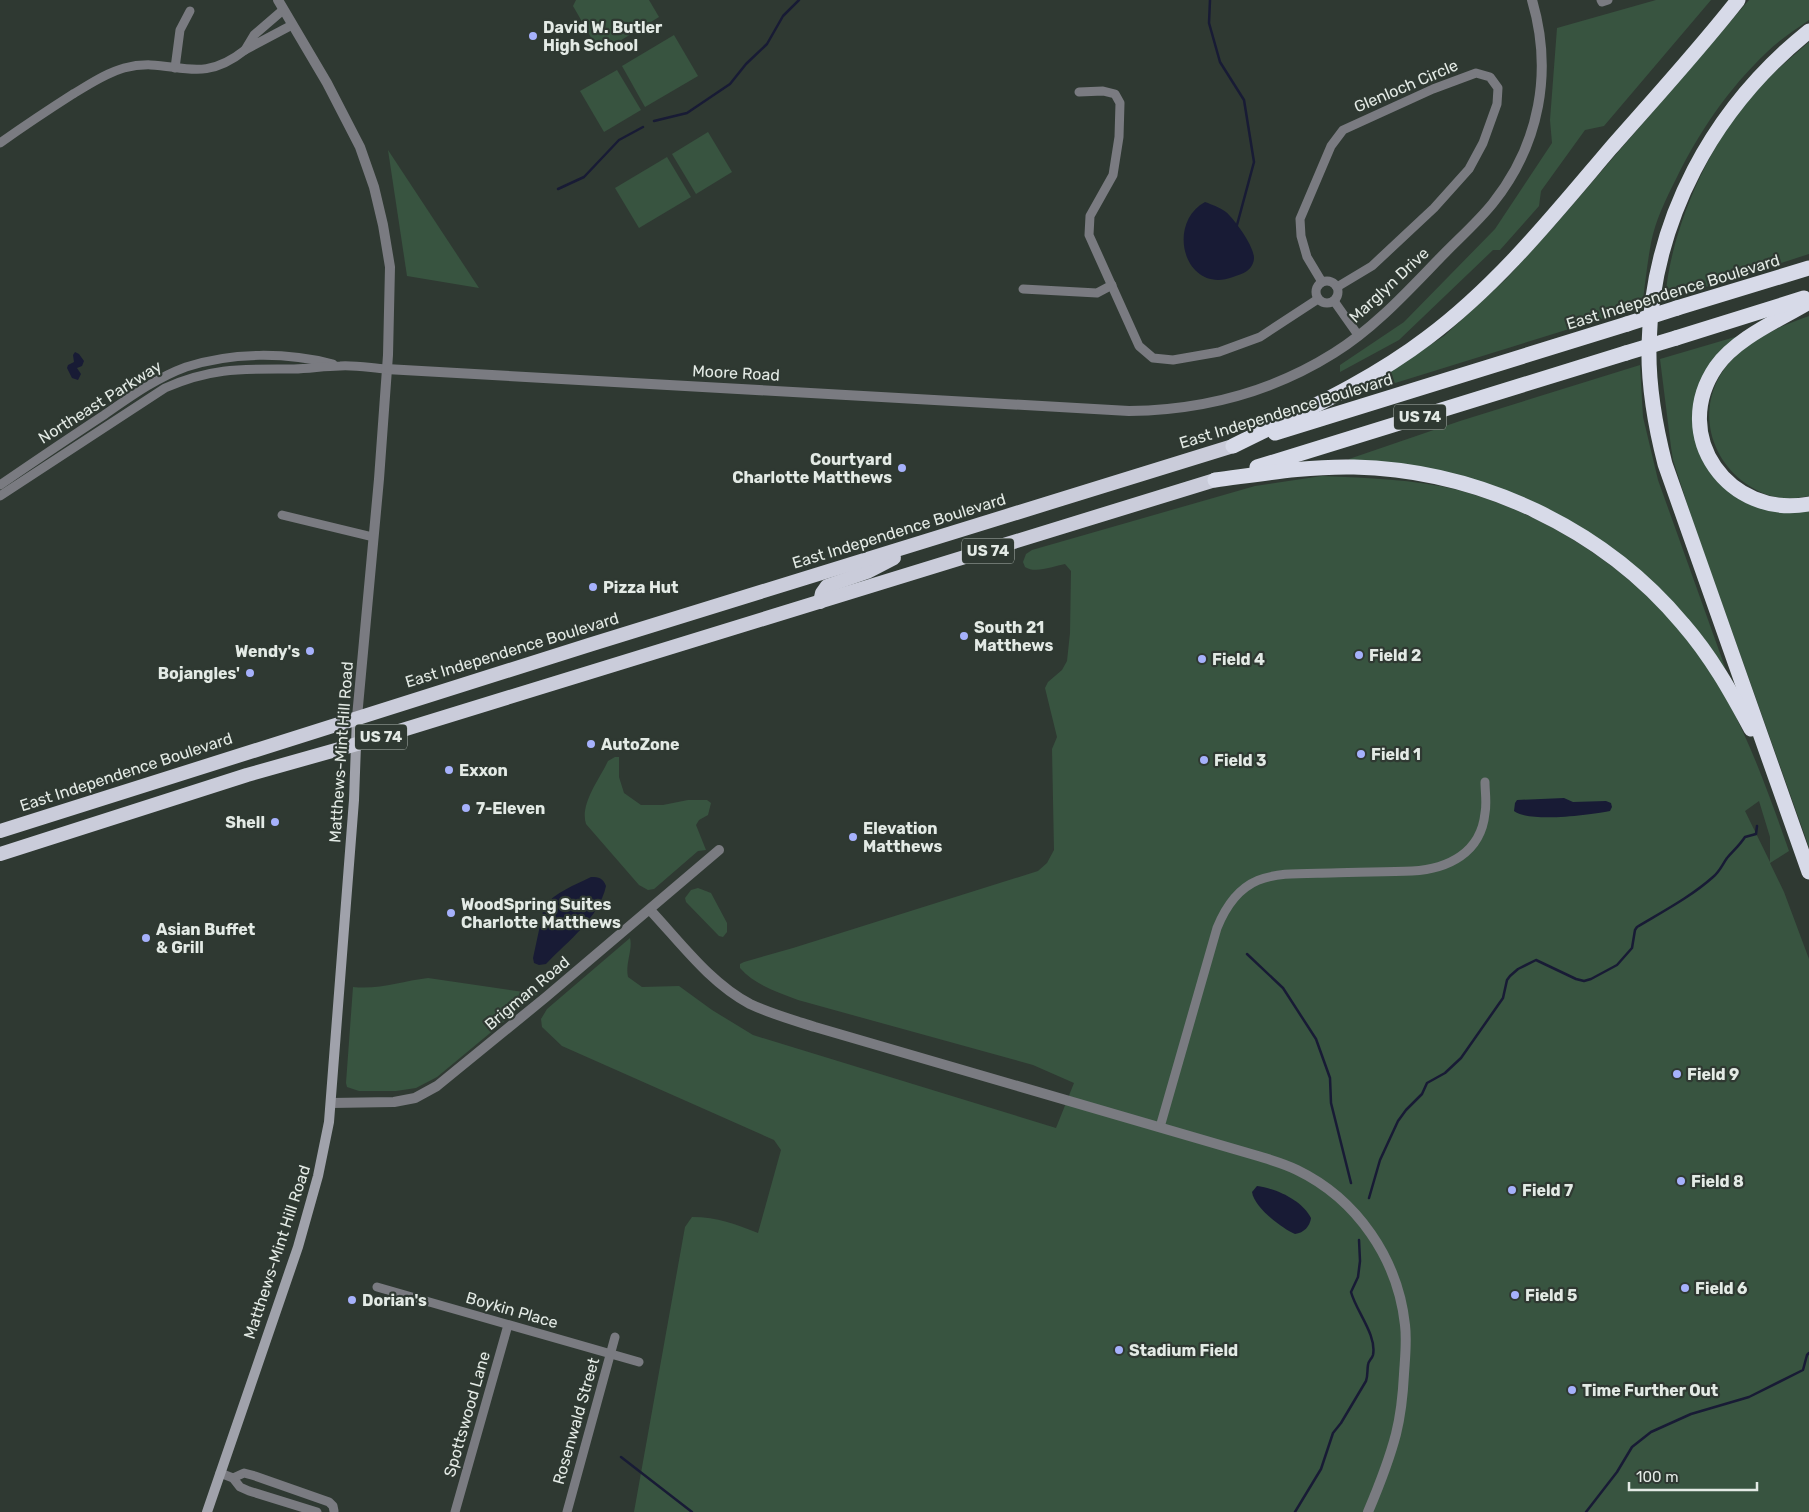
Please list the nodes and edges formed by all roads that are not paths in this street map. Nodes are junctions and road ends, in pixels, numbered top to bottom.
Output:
1 (278, 0) edge
2 (1532, 0) edge
3 (1602, 0) edge
4 (1608, 0) edge
5 (1738, 0) edge
6 (190, 10) dead end
7 (283, 10) junction
8 (292, 25) junction
9 (1809, 32) edge
10 (245, 50) junction
11 (175, 68) junction
12 (1079, 92) dead end
13 (0, 143) edge
14 (1809, 268) edge
15 (1322, 282) junction
16 (1112, 285) junction
17 (1337, 287) junction
18 (1023, 289) dead end
19 (1809, 296) edge
20 (1318, 299) junction
21 (1334, 301) junction
22 (1809, 302) edge
23 (1358, 335) junction
24 (340, 366) junction
25 (386, 369) junction
26 (1084, 408) joint
27 (1233, 446) junction
28 (1215, 480) junction
29 (0, 485) edge
30 (0, 496) edge
31 (1809, 504) edge
32 (282, 515) dead end
33 (373, 537) junction
34 (932, 539) junction
35 (820, 602) junction
36 (357, 717) junction
37 (357, 744) junction
38 (1776, 777) junction
39 (1485, 782) dead end
40 (0, 831) edge
41 (720, 850) dead end
42 (0, 854) edge
43 (1809, 872) edge
44 (650, 910) junction
45 (331, 1103) junction
46 (1160, 1127) junction
47 (377, 1287) dead end
48 (508, 1324) junction
49 (615, 1337) dead end
50 (611, 1353) junction
51 (639, 1362) dead end
52 (220, 1473) junction
53 (233, 1478) junction
54 (206, 1512) edge
55 (317, 1512) edge
56 (335, 1512) edge
57 (456, 1512) edge
58 (567, 1512) edge
59 (1368, 1512) edge

1 - 7 street, Matthews-Mint Hill Road
2 - 23 street, Marglyn Drive
3 - 4 street
5 - 27 highway
6 - 11 street
7 - 8 street, Matthews-Mint Hill Road
7 - 10 street
8 - 10 street
8 - 25 street, Matthews-Mint Hill Road
9 - 38 highway
10 - 11 street
11 - 13 street
12 - 16 street
14 - 27 highway, East Independence Boulevard / US 74, bridge
15 - 17 street
15 - 17 street, Glenloch Circle
15 - 20 street
16 - 18 street
16 - 20 street
17 - 21 street
19 - 28 highway, US 74, bridge
20 - 21 street
21 - 23 street
22 - 31 highway
23 - 26 street, Marglyn Drive
24 - 25 street, Northeast Parkway
24 - 29 street, Northeast Parkway
24 - 30 street, Northeast Parkway
25 - 26 street, Moore Road
25 - 33 street, Matthews-Mint Hill Road
27 - 34 highway, East Independence Boulevard / US 74
28 - 35 highway, US 74
28 - 38 highway
32 - 33 street
33 - 36 street, Matthews-Mint Hill Road
34 - 35 highway
34 - 36 highway, East Independence Boulevard / US 74
35 - 37 highway, US 74
36 - 37 main road, Matthews-Mint Hill Road
36 - 40 highway, East Independence Boulevard / US 74
37 - 42 highway, US 74
37 - 45 main road, Matthews-Mint Hill Road
38 - 43 highway
39 - 46 street
41 - 44 street, Brigman Road
44 - 45 street, Brigman Road
44 - 46 street
45 - 52 main road, Matthews-Mint Hill Road
46 - 59 street
47 - 48 street, Boykin Place
48 - 50 street, Boykin Place
48 - 57 street, Spottswood Lane
49 - 50 street, Rosenwald Street
50 - 51 street, Boykin Place
50 - 58 street, Rosenwald Street
52 - 53 street
52 - 54 main road, Matthews-Mint Hill Road
53 - 55 street
53 - 56 street

